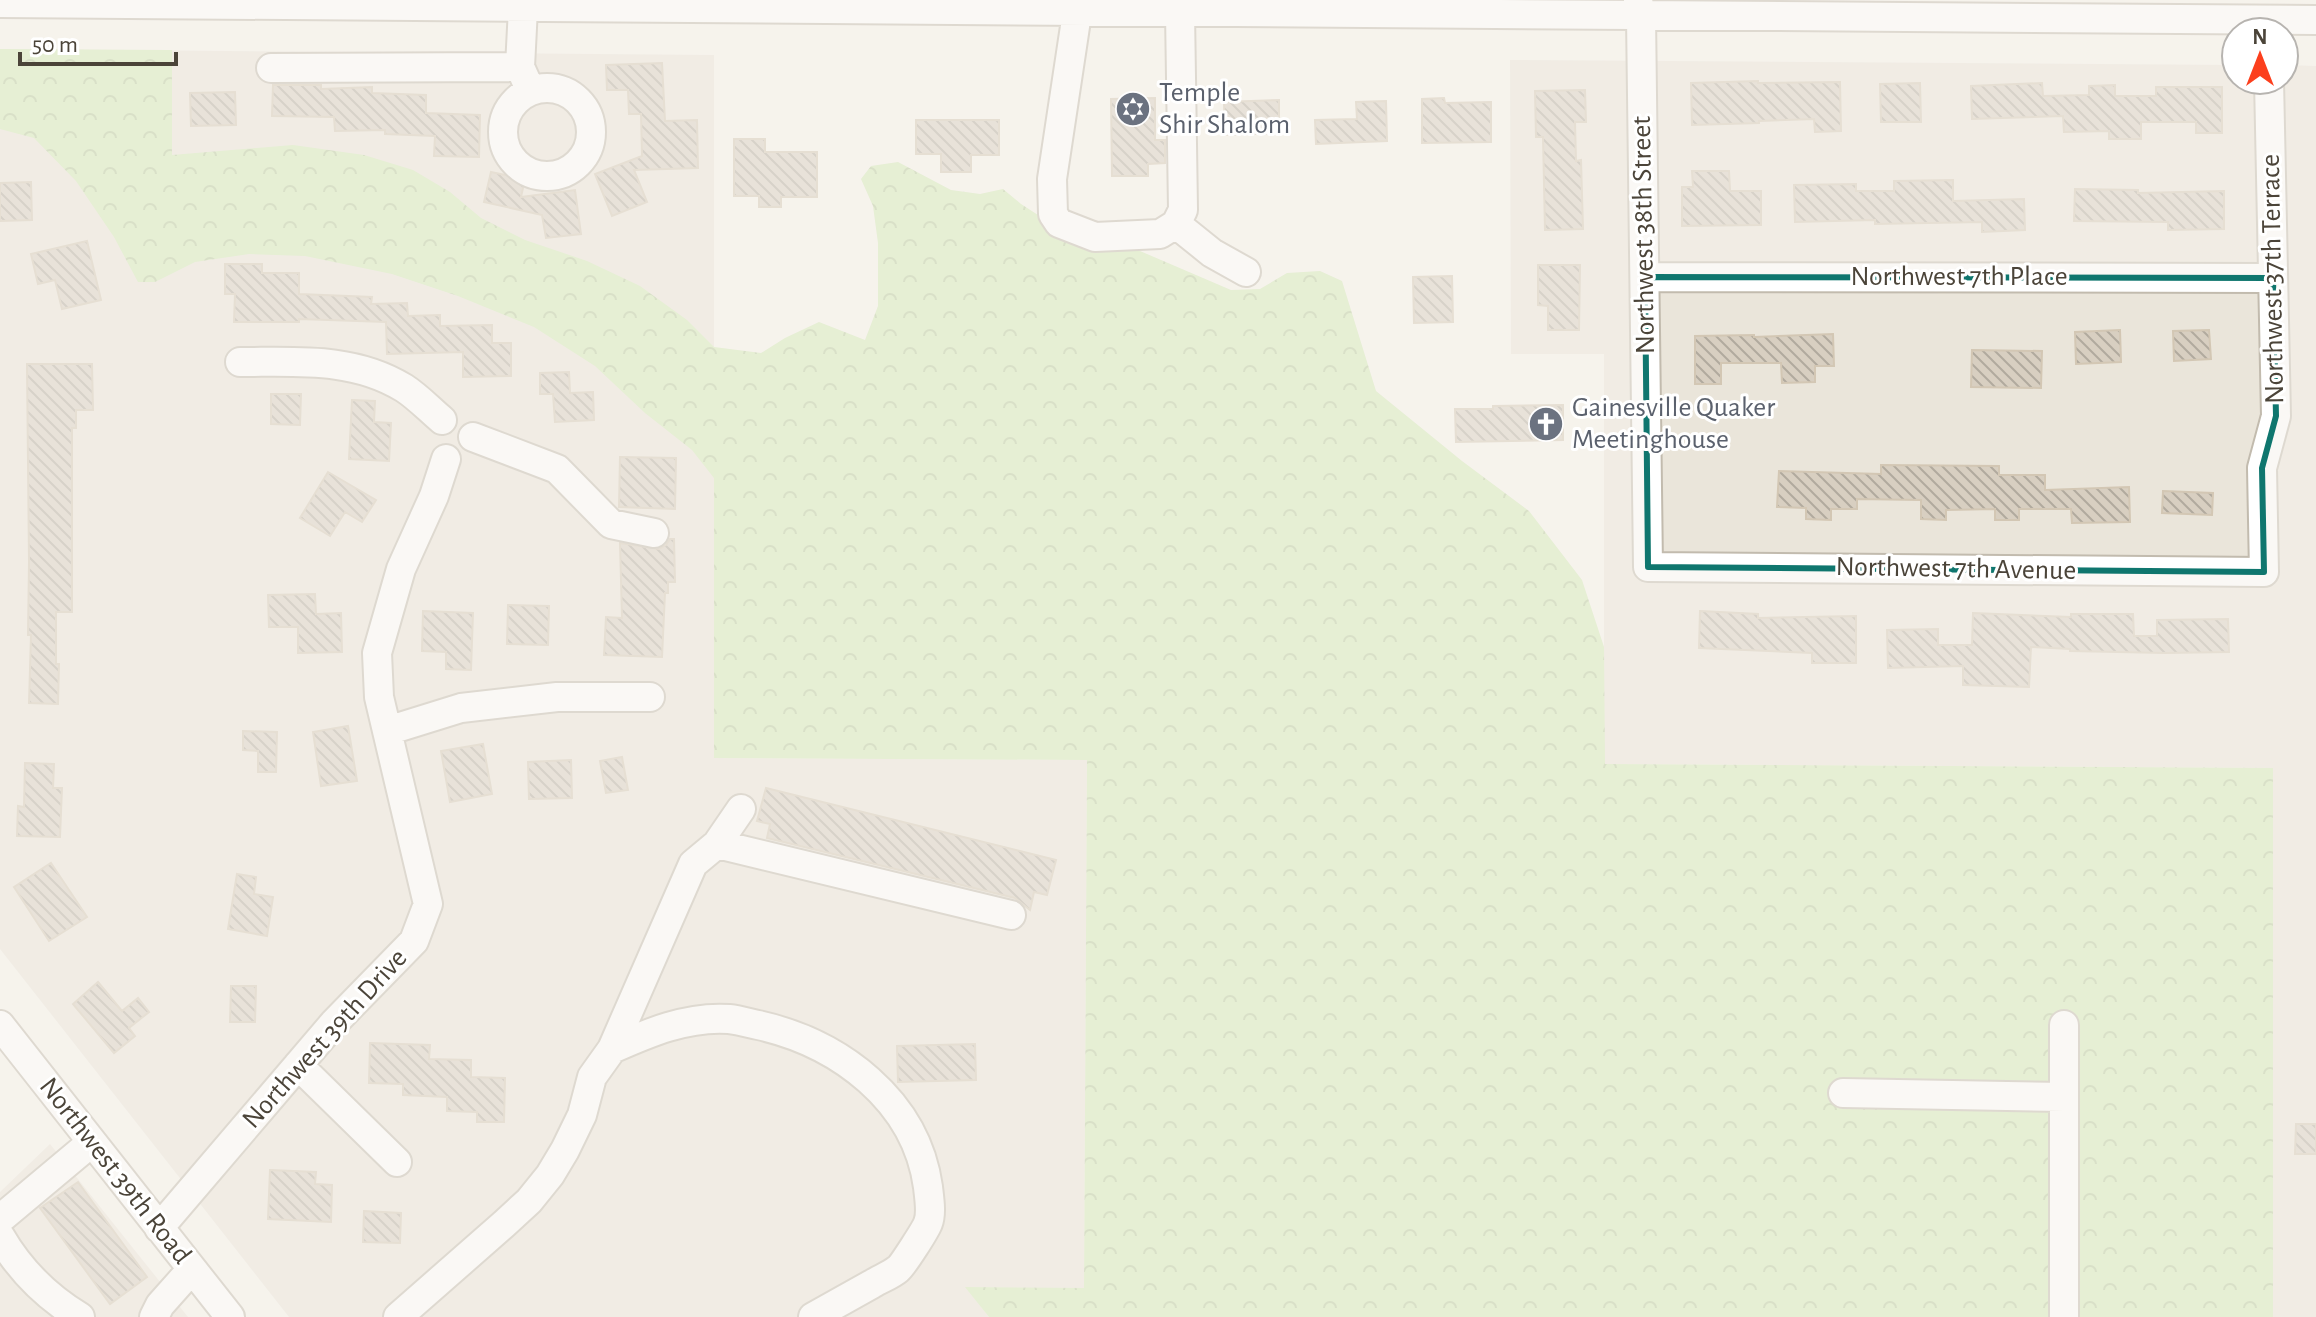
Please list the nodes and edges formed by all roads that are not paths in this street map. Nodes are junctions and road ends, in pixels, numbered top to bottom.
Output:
1 (0, 3) edge
2 (673, 4) edge
3 (1079, 6) edge
4 (523, 8) junction
5 (1639, 8) edge
6 (1845, 8) edge
7 (2160, 10) edge
8 (1180, 12) junction
9 (2220, 19) edge
10 (271, 68) dead end
11 (2269, 96) edge
12 (1176, 224) junction
13 (1246, 272) dead end
14 (1645, 277) junction
15 (2273, 278) junction
16 (240, 362) dead end
17 (442, 420) junction
18 (473, 437) junction
19 (446, 459) junction
20 (654, 533) dead end
21 (1648, 567) joint
22 (2264, 572) joint
23 (650, 697) dead end
24 (387, 731) junction
25 (741, 809) dead end
26 (717, 844) junction
27 (1011, 915) dead end
28 (0, 1025) edge
29 (2064, 1025) dead end
30 (612, 1049) junction
31 (298, 1065) junction
32 (1843, 1093) dead end
33 (2064, 1097) junction
34 (92, 1142) junction
35 (397, 1162) dead end
36 (0, 1219) edge
37 (159, 1228) junction
38 (0, 1236) edge
39 (192, 1269) junction
40 (825, 1314) edge
41 (80, 1317) edge
42 (154, 1317) edge
43 (230, 1317) edge
44 (398, 1317) edge
45 (2064, 1317) edge

1 - 4 street
2 - 3 street
2 - 4 street
3 - 8 street
3 - 12 street
4 - 10 street
5 - 6 street
5 - 8 street
5 - 14 street, Northwest 38th Street
6 - 7 street
7 - 9 street
8 - 12 street
11 - 15 street, Northwest 37th Terrace
12 - 13 street
14 - 15 street, Northwest 7th Place
14 - 21 street, Northwest 38th Street
15 - 22 street, Northwest 37th Terrace
16 - 17 street
17 - 18 street
17 - 19 street
18 - 19 street
18 - 20 street
19 - 24 street, Northwest 39th Drive
21 - 22 street, Northwest 7th Avenue
23 - 24 street
24 - 31 street, Northwest 39th Drive
25 - 26 street
26 - 27 street
26 - 30 street
28 - 34 street, Northwest 39th Road
29 - 33 street
30 - 40 street
30 - 44 street
31 - 35 street
31 - 37 street, Northwest 39th Drive
32 - 33 street
33 - 45 street
34 - 36 street
34 - 37 street, Northwest 39th Road
37 - 39 street, Northwest 39th Road
38 - 41 street
39 - 42 street
39 - 43 street, Northwest 39th Road

